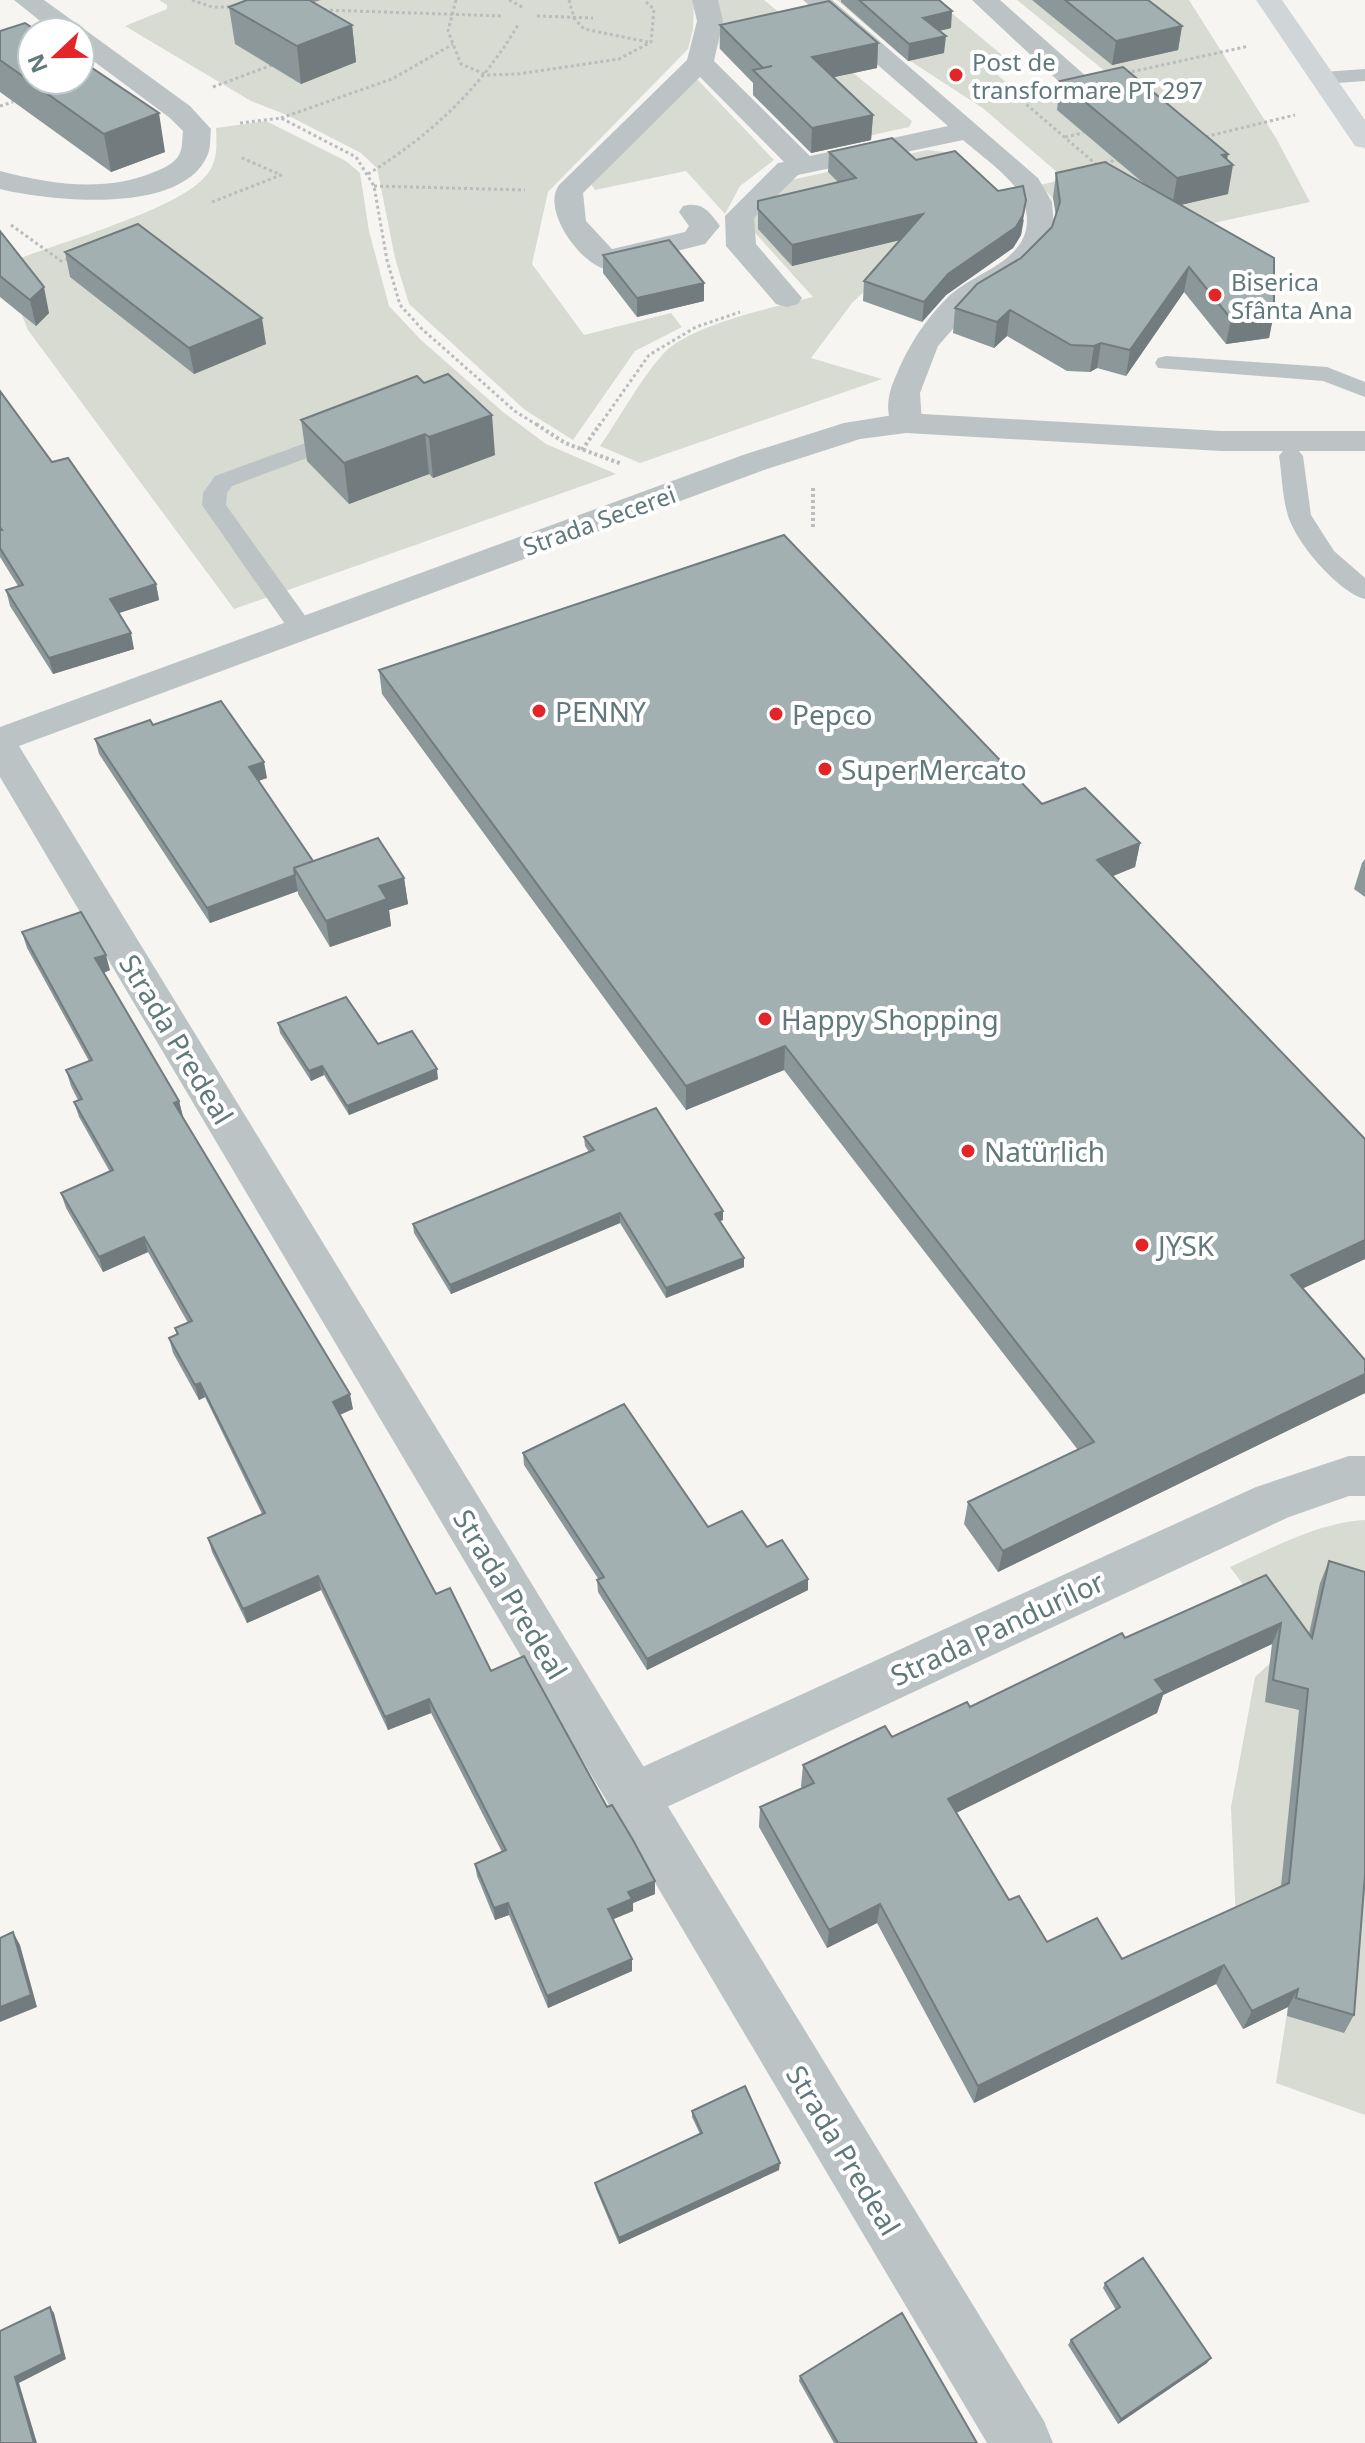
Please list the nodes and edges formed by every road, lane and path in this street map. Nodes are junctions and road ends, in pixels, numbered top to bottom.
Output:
1 (67, 0) edge
2 (192, 0) edge
3 (456, 0) edge
4 (509, 0) edge
5 (569, 0) edge
6 (644, 0) edge
7 (705, 0) edge
8 (816, 0) edge
9 (985, 0) edge
10 (1269, 0) edge
11 (33, 5) edge
12 (243, 8) edge
13 (524, 8) dead end
14 (322, 10) edge
15 (452, 15) junction
16 (503, 16) dead end
17 (537, 16) dead end
18 (574, 18) junction
19 (593, 18) dead end
20 (518, 25) dead end
21 (651, 42) junction
22 (453, 44) junction
23 (1251, 45) dead end
24 (96, 51) edge
25 (1156, 55) edge
26 (700, 62) junction
27 (277, 63) edge
28 (1166, 63) junction
29 (1123, 73) edge
30 (487, 75) junction
31 (1365, 75) edge
32 (1323, 78) junction
33 (1078, 84) edge
34 (1033, 94) dead end
35 (13, 102) edge
36 (168, 103) junction
37 (0, 106) edge
38 (1295, 115) dead end
39 (281, 118) junction
40 (236, 124) dead end
41 (969, 130) junction
42 (1083, 133) edge
43 (1065, 137) junction
44 (1190, 140) edge
45 (1365, 140) edge
46 (1124, 158) edge
47 (1097, 165) junction
48 (804, 166) junction
49 (1084, 168) edge
50 (368, 174) junction
51 (0, 180) edge
52 (374, 186) junction
53 (569, 191) junction
54 (693, 212) dead end
55 (787, 298) joint
56 (1166, 363) dead end
57 (1365, 390) edge
58 (906, 423) junction
59 (363, 428) edge
60 (1221, 441) junction
61 (1365, 441) edge
62 (582, 450) junction
63 (1291, 456) junction
64 (1365, 462) edge
65 (632, 468) dead end
66 (813, 476) dead end
67 (813, 527) dead end
68 (1365, 591) edge
69 (303, 631) junction
70 (0, 743) edge
71 (1360, 1475) edge
72 (635, 1796) junction
73 (1022, 2443) edge

1 - 11 street
2 - 12 path
3 - 15 path
4 - 13 path
5 - 18 path
6 - 21 path
7 - 26 street
8 - 41 street
9 - 33 street
10 - 32 main road
14 - 15 path
15 - 16 path
15 - 22 path
17 - 18 path
18 - 19 path
18 - 21 path
20 - 30 path
21 - 30 path
22 - 30 path
22 - 39 path
23 - 28 path
24 - 36 street
25 - 28 path
26 - 48 street
26 - 53 street
27 - 36 path
28 - 29 path
30 - 50 path
31 - 32 lane
32 - 45 main road
34 - 43 path
35 - 37 path
36 - 51 street
38 - 44 path
39 - 40 path
39 - 50 path
41 - 48 street
41 - 58 street
42 - 43 path
43 - 47 path
46 - 47 path
47 - 49 path
48 - 55 street
50 - 52 path
52 - 53 path
52 - 62 path
53 - 54 street
55 - 62 path
56 - 57 lane
58 - 60 street, Strada Secerei
58 - 69 street, Strada Secerei
59 - 69 lane
60 - 61 street, Strada Secerei
60 - 63 street, Strada Secerei
62 - 65 path
63 - 64 street, Strada Secerei
63 - 68 lane
66 - 67 path
69 - 70 street, Strada Secerei
70 - 72 street, Strada Predeal
71 - 72 street, Strada Pandurilor
72 - 73 street, Strada Predeal

